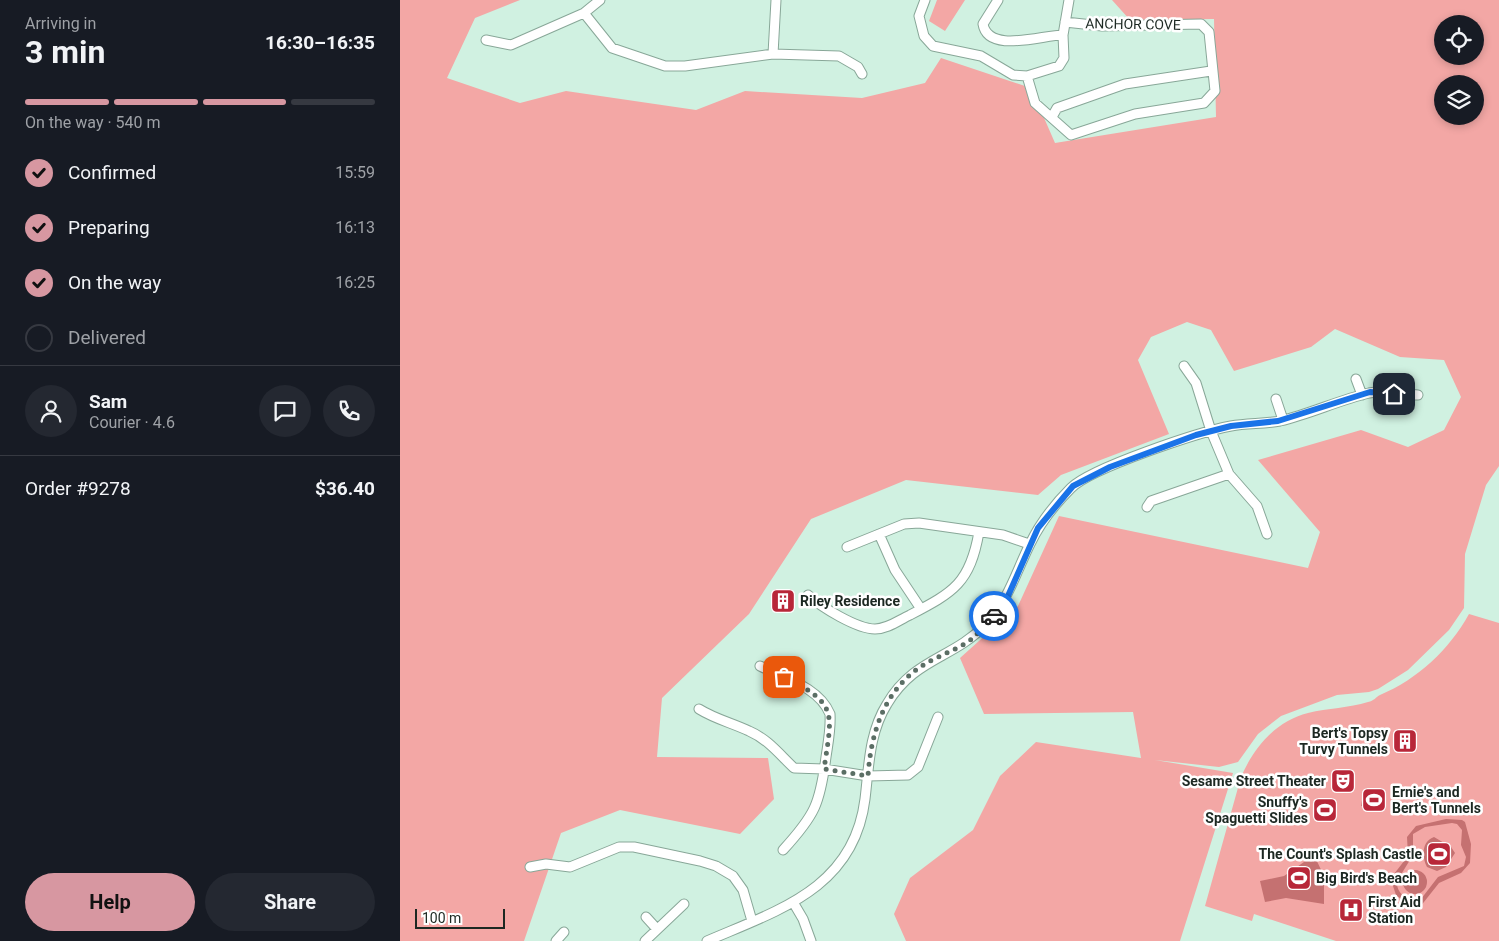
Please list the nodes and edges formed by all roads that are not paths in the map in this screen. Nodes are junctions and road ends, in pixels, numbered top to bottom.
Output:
1 (600, 0) edge
2 (776, 0) edge
3 (925, 0) edge
4 (998, 0) edge
5 (1069, 0) edge
6 (584, 13) junction
7 (1065, 22) junction
8 (1063, 35) junction
9 (486, 40) dead end
10 (773, 54) junction
11 (1211, 71) junction
12 (862, 74) dead end
13 (1027, 76) junction
14 (1052, 117) junction
15 (1184, 366) dead end
16 (1356, 379) dead end
17 (1362, 395) junction
18 (1418, 396) dead end
19 (1276, 399) dead end
20 (1283, 420) junction
21 (1211, 431) junction
22 (1229, 474) junction
23 (1147, 507) dead end
24 (978, 532) junction
25 (879, 534) junction
26 (1267, 534) dead end
27 (1029, 544) junction
28 (846, 547) dead end
29 (808, 595) dead end
30 (921, 609) junction
31 (760, 666) dead end
32 (699, 709) dead end
33 (938, 717) dead end
34 (824, 769) junction
35 (868, 776) junction
36 (783, 850) dead end
37 (530, 867) dead end
38 (793, 902) junction
39 (684, 904) dead end
40 (646, 917) dead end
41 (752, 921) junction
42 (656, 928) junction
43 (564, 932) dead end
44 (556, 941) edge
45 (645, 941) edge
46 (707, 941) edge
47 (811, 941) edge

1 - 6 street
2 - 10 street
3 - 13 street
4 - 8 street
5 - 7 street
6 - 9 street
6 - 10 street
7 - 8 street
7 - 11 street, ANCHOR COVE
8 - 13 street
10 - 12 street
11 - 14 street
11 - 14 street
13 - 14 street
15 - 21 street
16 - 17 street
17 - 18 street
17 - 20 street
19 - 20 street
20 - 21 street
21 - 22 street
21 - 27 street
22 - 23 street
22 - 26 street
24 - 25 street
24 - 27 street
24 - 30 street
25 - 28 street
25 - 30 street
27 - 35 street
29 - 30 street
31 - 34 street
32 - 34 street
33 - 35 street
34 - 35 street
34 - 36 street
35 - 38 street
37 - 41 street
38 - 41 street
38 - 47 street
39 - 42 street
40 - 42 street
41 - 46 street
42 - 45 street
43 - 44 street

